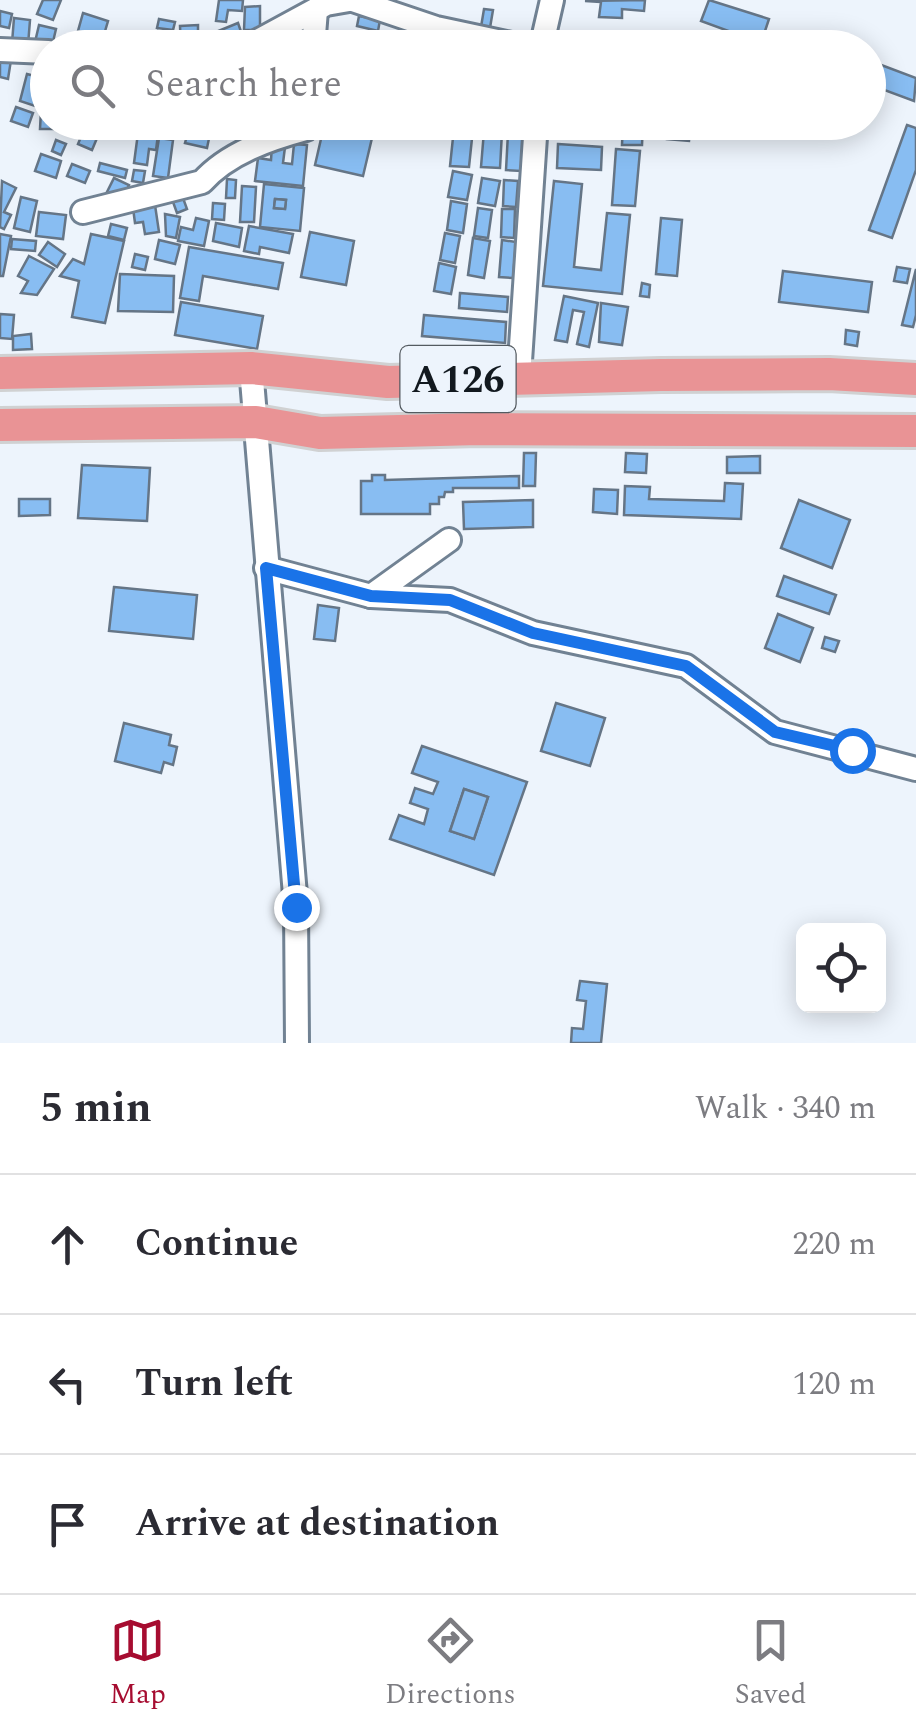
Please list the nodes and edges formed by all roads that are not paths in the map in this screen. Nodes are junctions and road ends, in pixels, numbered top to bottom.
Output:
1 (351, 0) edge
2 (552, 0) edge
3 (316, 10) junction
4 (279, 30) edge
5 (314, 30) edge
6 (445, 30) edge
7 (545, 30) edge
8 (0, 50) edge
9 (30, 51) edge
10 (264, 140) edge
11 (535, 140) edge
12 (84, 212) dead end
13 (251, 368) junction
14 (0, 373) edge
15 (519, 376) junction
16 (916, 378) edge
17 (256, 422) junction
18 (0, 425) edge
19 (916, 431) edge
20 (449, 540) dead end
21 (266, 568) junction
22 (371, 596) junction
23 (916, 769) edge
24 (297, 1043) edge

1 - 3 street
1 - 6 street
2 - 7 street
3 - 4 street
3 - 5 street
8 - 9 street
10 - 12 street
11 - 15 street
13 - 14 highway, A126
13 - 15 highway, A126
13 - 17 street
15 - 16 highway, A126
17 - 18 highway, A126
17 - 19 highway, A126
17 - 21 street
20 - 22 street
21 - 22 street
21 - 24 street
22 - 23 street

